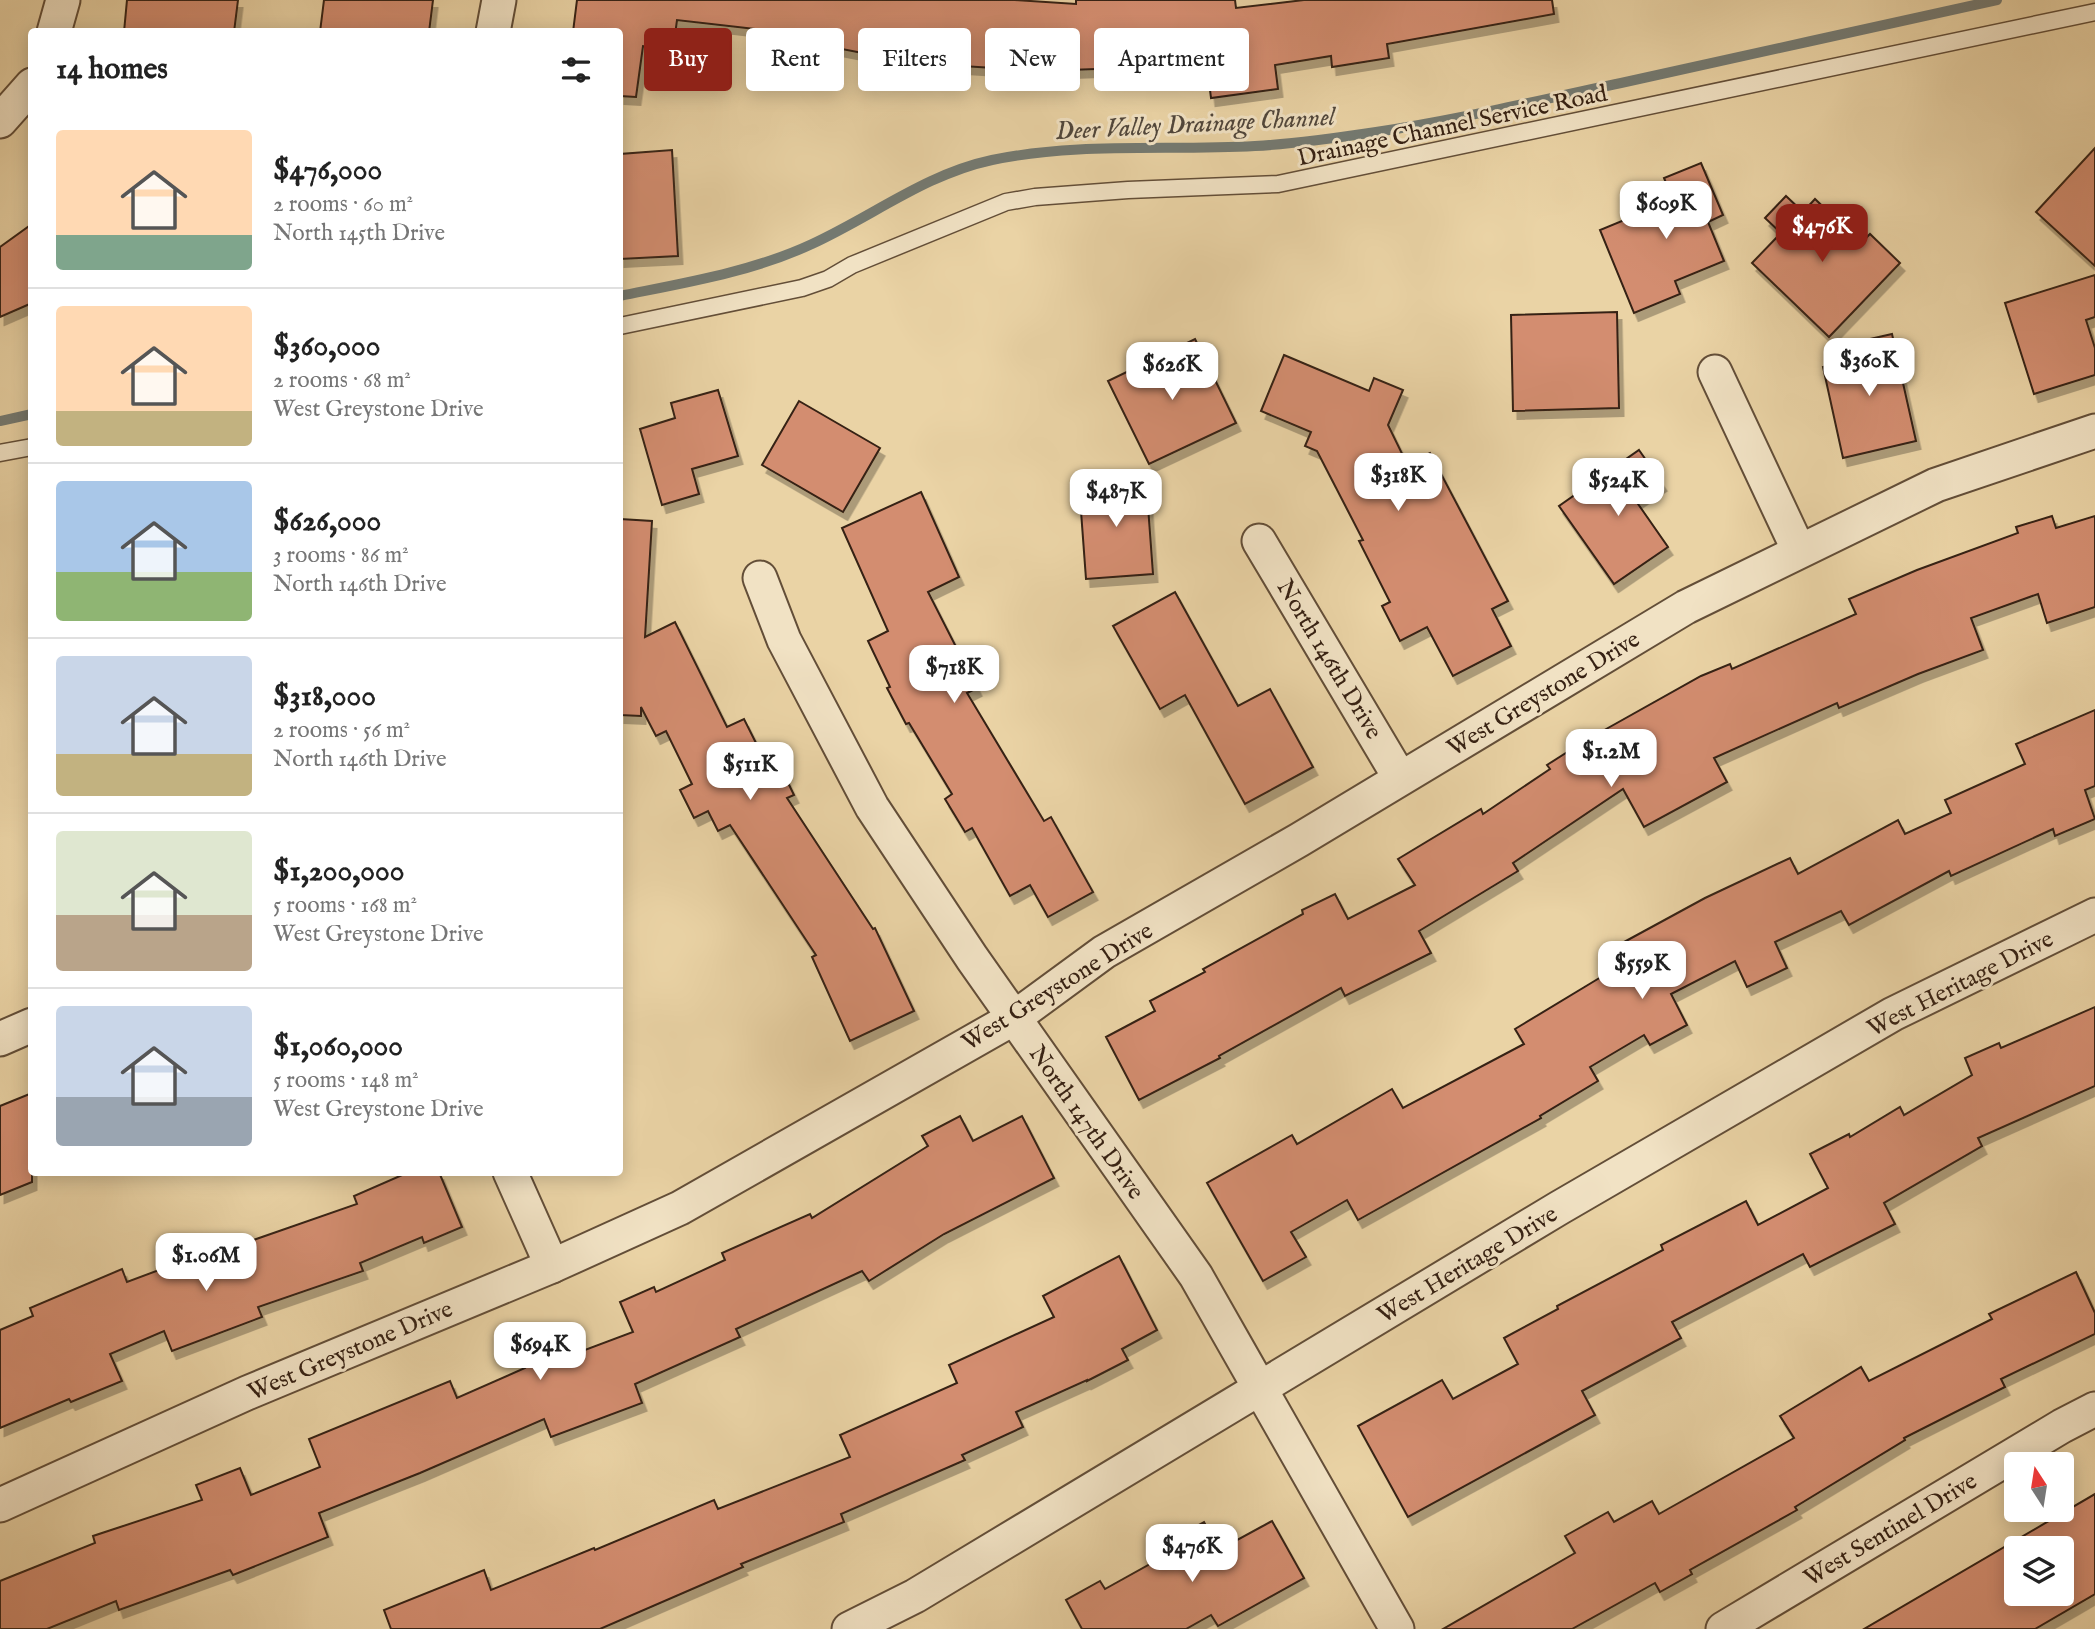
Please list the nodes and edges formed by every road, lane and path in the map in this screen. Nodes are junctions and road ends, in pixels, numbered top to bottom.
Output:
1 (63, 0) edge
2 (499, 0) edge
3 (2095, 12) edge
4 (55, 28) edge
5 (494, 28) edge
6 (28, 90) edge
7 (0, 121) edge
8 (623, 325) edge
9 (1715, 372) dead end
10 (2095, 431) edge
11 (28, 448) edge
12 (0, 453) edge
13 (1259, 541) dead end
14 (1799, 551) junction
15 (760, 578) dead end
16 (1401, 778) junction
17 (2095, 915) edge
18 (1014, 1018) junction
19 (28, 1027) edge
20 (0, 1039) edge
21 (512, 1176) edge
22 (552, 1266) junction
23 (1262, 1389) junction
24 (2095, 1409) edge
25 (0, 1505) edge
26 (849, 1629) edge
27 (1397, 1629) edge
28 (1723, 1629) edge

1 - 4 street
2 - 5 street
3 - 8 lane, Drainage Channel Service Road
6 - 7 street
9 - 14 street
10 - 14 street, West Greystone Drive
11 - 12 lane
13 - 16 street, North 146th Drive
14 - 16 street, West Greystone Drive
15 - 18 street, North 147th Drive
16 - 18 street, West Greystone Drive
17 - 23 street, West Heritage Drive
18 - 22 street, West Greystone Drive
18 - 23 street, North 147th Drive
19 - 20 street
21 - 22 street
22 - 25 street, West Greystone Drive
23 - 26 street, West Heritage Drive
23 - 27 street, North 147th Drive
24 - 28 street, West Sentinel Drive

